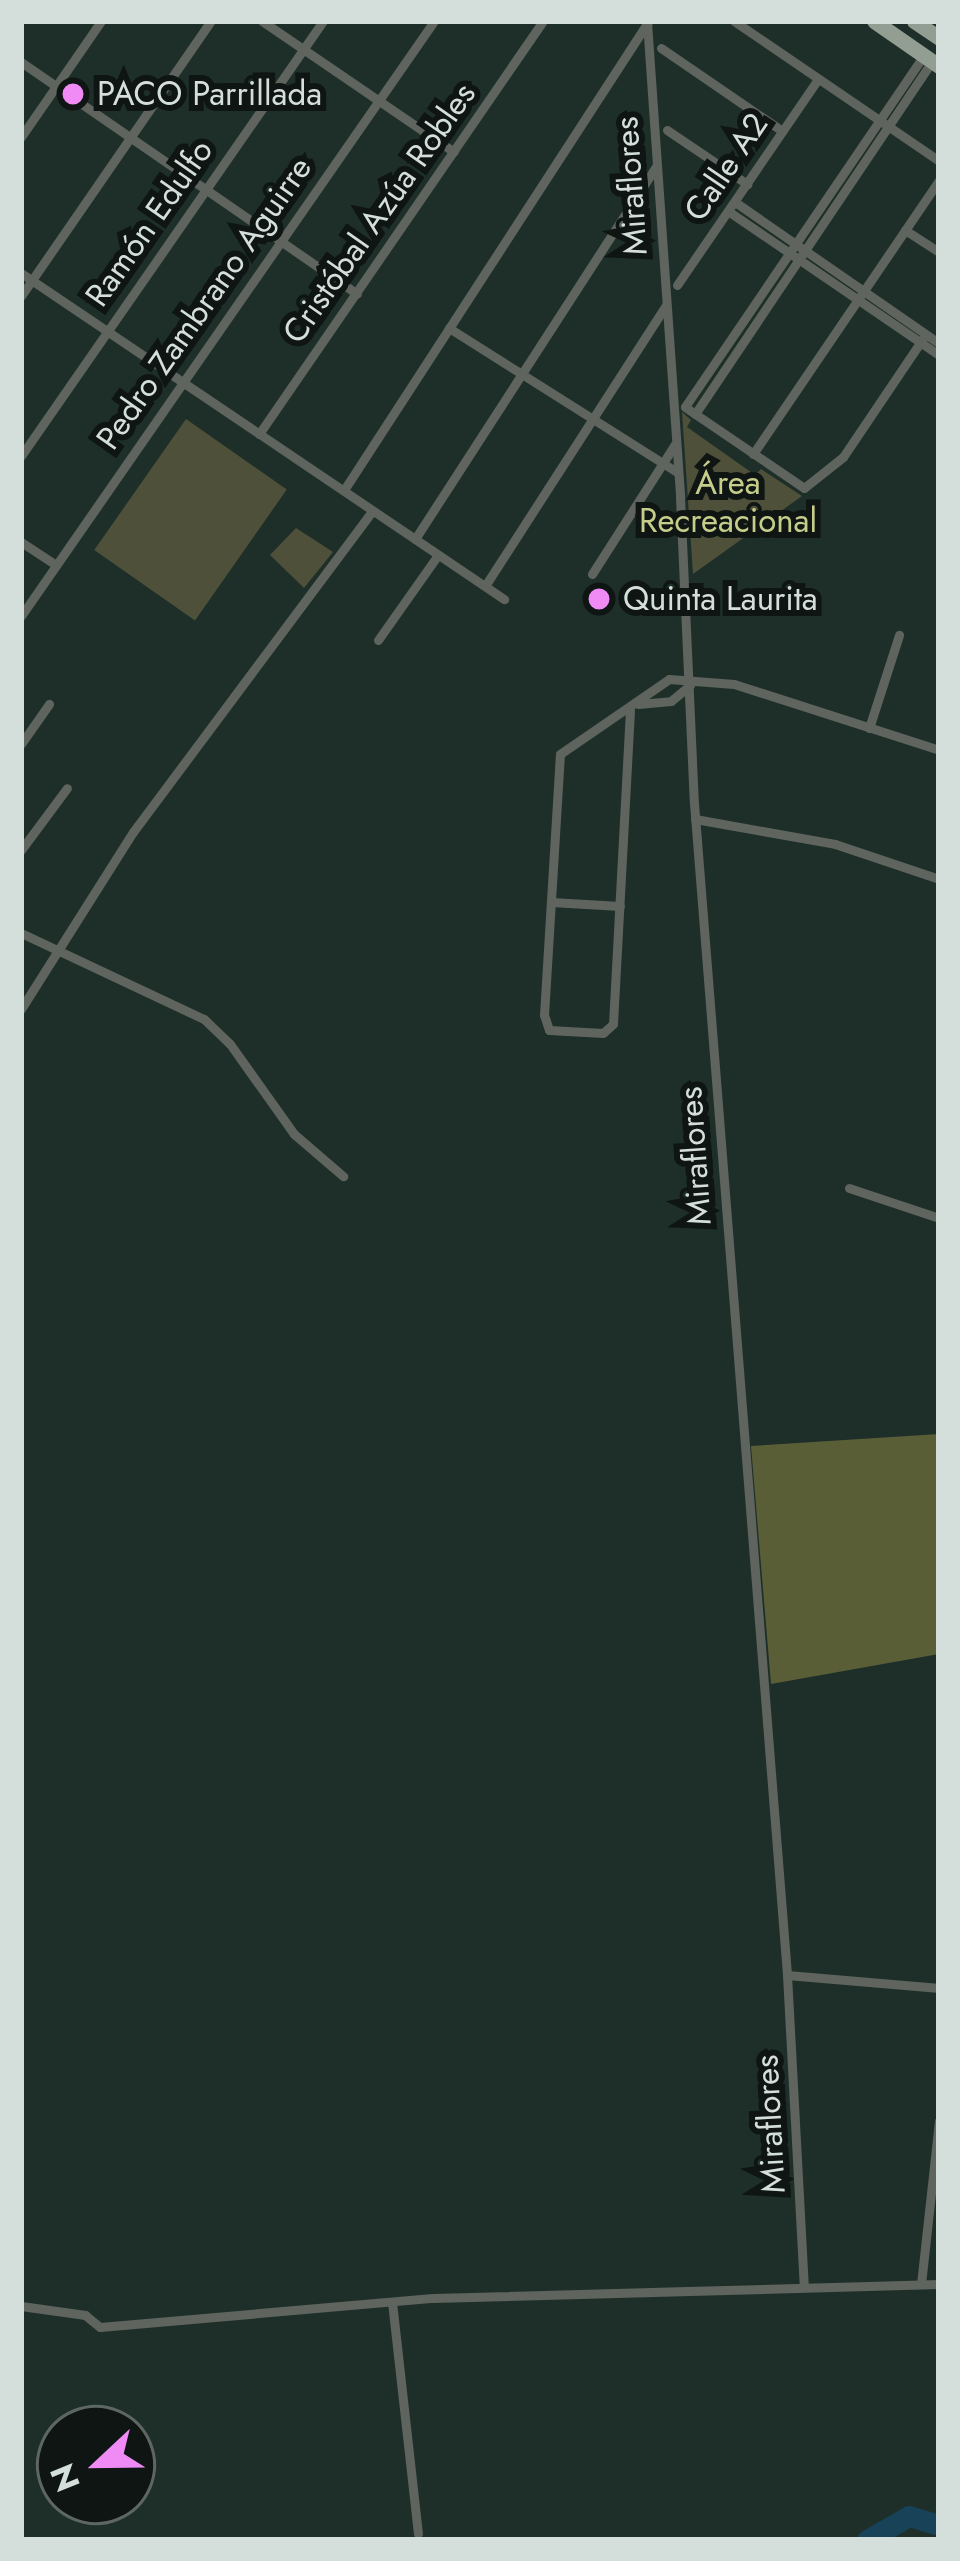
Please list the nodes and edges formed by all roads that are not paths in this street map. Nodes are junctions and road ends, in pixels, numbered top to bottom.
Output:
1 (100, 21) edge
2 (211, 21) edge
3 (262, 21) edge
4 (323, 21) edge
5 (434, 21) edge
6 (543, 21) edge
7 (734, 21) edge
8 (874, 21) edge
9 (914, 21) edge
10 (648, 22) edge
11 (939, 38) edge
12 (661, 48) dead end
13 (304, 49) junction
14 (932, 61) edge
15 (21, 62) edge
16 (818, 79) junction
17 (56, 85) junction
18 (379, 100) junction
19 (885, 123) junction
20 (667, 130) dead end
21 (782, 131) junction
22 (130, 136) junction
23 (21, 137) edge
24 (454, 152) junction
25 (939, 160) edge
26 (656, 165) junction
27 (939, 180) edge
28 (746, 184) junction
29 (206, 188) junction
30 (731, 207) junction
31 (905, 230) junction
32 (280, 240) junction
33 (797, 252) junction
34 (939, 252) edge
35 (21, 273) edge
36 (32, 280) junction
37 (677, 285) dead end
38 (357, 294) junction
39 (21, 296) edge
40 (860, 296) junction
41 (667, 305) junction
42 (449, 328) junction
43 (107, 331) junction
44 (923, 338) junction
45 (939, 343) edge
46 (939, 356) edge
47 (522, 374) junction
48 (181, 381) junction
49 (592, 419) junction
50 (259, 434) junction
51 (675, 444) junction
52 (753, 454) junction
53 (21, 456) edge
54 (664, 463) junction
55 (678, 473) junction
56 (344, 490) junction
57 (372, 511) junction
58 (415, 539) junction
59 (21, 542) edge
60 (438, 555) junction
61 (56, 565) junction
62 (592, 574) dead end
63 (485, 586) junction
64 (504, 599) dead end
65 (21, 616) edge
66 (898, 635) dead end
67 (378, 640) dead end
68 (690, 685) junction
69 (49, 704) dead end
70 (634, 707) junction
71 (869, 728) junction
72 (21, 744) edge
73 (939, 750) edge
74 (67, 788) dead end
75 (695, 819) junction
76 (21, 850) edge
77 (939, 879) edge
78 (551, 902) junction
79 (620, 906) junction
80 (21, 932) edge
81 (59, 952) junction
82 (21, 1009) edge
83 (343, 1176) dead end
84 (849, 1188) dead end
85 (939, 1218) edge
86 (787, 1975) junction
87 (939, 1988) edge
88 (939, 2121) edge
89 (804, 2284) junction
90 (921, 2284) junction
91 (939, 2284) edge
92 (392, 2302) junction
93 (21, 2306) edge
94 (418, 2534) dead end

1 - 17 street
2 - 22 street
3 - 13 street
4 - 13 street, Ramón Edulfo
5 - 18 street, Pedro Zambrano Aguirre
6 - 24 street, Cristóbal Azúa Robles
7 - 16 street
8 - 14 main road
9 - 11 main road
10 - 26 street, Miraflores
10 - 42 street
12 - 21 street
13 - 18 street
13 - 29 street, Ramón Edulfo
14 - 19 street
15 - 17 street
16 - 19 street
16 - 21 street, Calle A2
17 - 22 street
17 - 23 street
18 - 24 street
18 - 32 street, Pedro Zambrano Aguirre
19 - 25 street
19 - 33 street
20 - 28 street
21 - 28 street, Calle A2
22 - 29 street
22 - 36 street
24 - 38 street, Cristóbal Azúa Robles
26 - 41 street, Miraflores
26 - 47 street
27 - 31 street
28 - 30 street, Calle A2
29 - 32 street
29 - 43 street, Ramón Edulfo
30 - 33 street
30 - 37 street, Calle A2
31 - 34 street
31 - 40 street
32 - 38 street
32 - 48 street, Pedro Zambrano Aguirre
33 - 40 street
33 - 52 street
35 - 36 street
36 - 39 street
36 - 43 street
38 - 50 street, Cristóbal Azúa Robles
40 - 44 street
40 - 52 street
41 - 49 street
41 - 51 street, Miraflores
42 - 47 street
42 - 56 street
43 - 48 street
43 - 53 street, Ramón Edulfo
44 - 45 street
44 - 46 street
44 - 52 street
47 - 49 street
47 - 58 street
48 - 50 street
48 - 61 street, Pedro Zambrano Aguirre
49 - 54 street
49 - 63 street
50 - 56 street
51 - 54 street
51 - 55 street, Miraflores
54 - 55 street
54 - 62 street
55 - 68 street, Miraflores
56 - 57 street
57 - 58 street
57 - 81 street
58 - 60 street
59 - 61 street
60 - 63 street
60 - 67 street
61 - 65 street, Pedro Zambrano Aguirre
63 - 64 street
66 - 71 street
68 - 70 street
68 - 70 street
68 - 71 street
68 - 75 street, Miraflores
69 - 72 street
70 - 78 street
70 - 79 street
71 - 73 street
74 - 76 street
75 - 77 street
75 - 86 street, Miraflores
78 - 79 street
78 - 79 street
80 - 81 street
81 - 82 street
81 - 83 street
84 - 85 street
86 - 87 street
86 - 89 street, Miraflores
88 - 90 street
89 - 90 street
89 - 92 street
90 - 91 street
92 - 93 street
92 - 94 street

